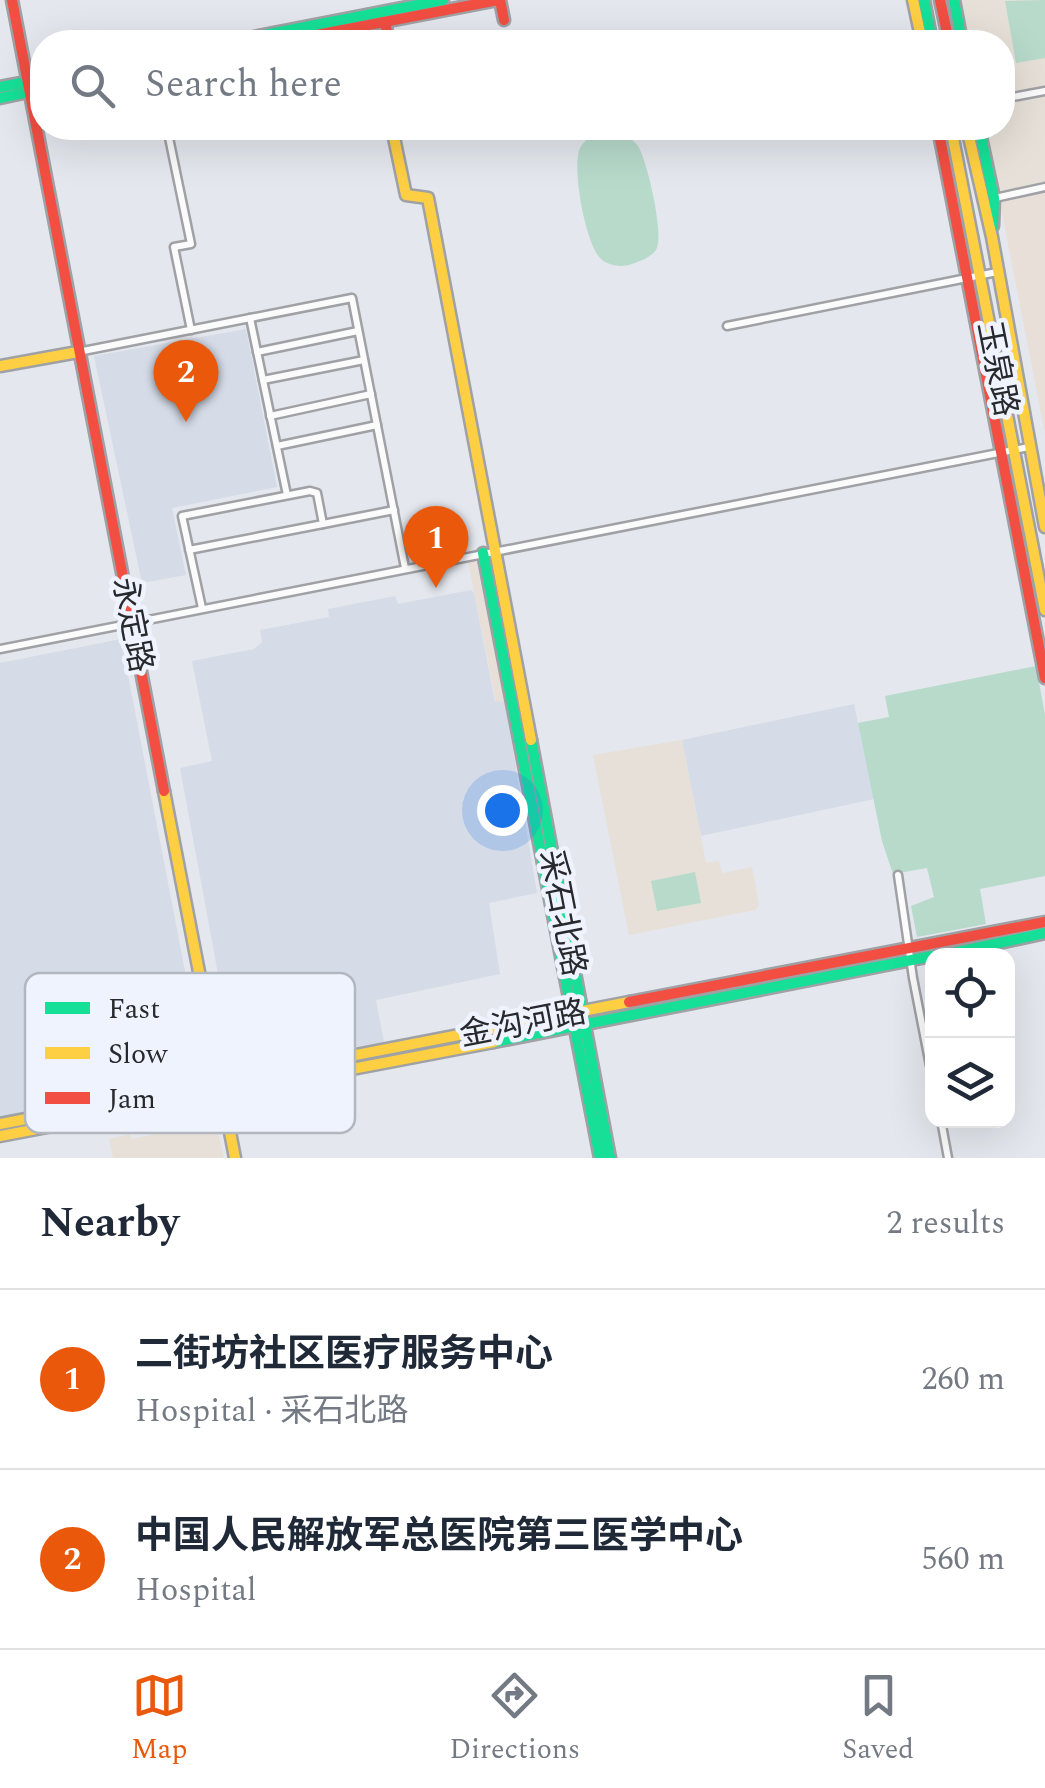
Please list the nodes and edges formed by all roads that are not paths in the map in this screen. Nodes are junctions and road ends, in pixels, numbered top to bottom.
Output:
1 (15, 0) edge
2 (442, 0) edge
3 (499, 0) edge
4 (913, 0) edge
5 (924, 0) edge
6 (940, 0) edge
7 (954, 0) edge
8 (383, 11) edge
9 (504, 20) dead end
10 (288, 30) edge
11 (320, 30) edge
12 (919, 30) edge
13 (930, 30) edge
14 (946, 30) edge
15 (960, 30) edge
16 (30, 64) edge
17 (30, 85) edge
18 (0, 87) edge
19 (30, 87) edge
20 (1045, 90) edge
21 (1015, 96) edge
22 (0, 98) edge
23 (43, 140) edge
24 (169, 140) edge
25 (395, 140) edge
26 (941, 140) edge
27 (952, 140) edge
28 (970, 140) edge
29 (982, 140) edge
30 (1045, 187) edge
31 (994, 198) junction
32 (992, 237) junction
33 (998, 272) junction
34 (973, 277) junction
35 (250, 318) junction
36 (728, 326) dead end
37 (191, 330) junction
38 (358, 332) junction
39 (78, 352) junction
40 (257, 352) junction
41 (364, 360) junction
42 (0, 366) edge
43 (263, 380) junction
44 (371, 394) junction
45 (270, 416) junction
46 (377, 426) junction
47 (276, 446) junction
48 (1028, 447) junction
49 (1008, 451) junction
50 (1032, 468) junction
51 (1018, 472) junction
52 (287, 495) junction
53 (394, 510) junction
54 (323, 524) junction
55 (1045, 527) edge
56 (189, 550) junction
57 (488, 552) junction
58 (405, 568) junction
59 (202, 608) junction
60 (1045, 610) edge
61 (132, 622) junction
62 (0, 648) edge
63 (1045, 678) edge
64 (898, 874) dead end
65 (1045, 922) edge
66 (1045, 933) edge
67 (974, 948) edge
68 (910, 953) junction
69 (925, 955) edge
70 (199, 973) edge
71 (576, 1013) junction
72 (579, 1026) junction
73 (925, 1038) edge
74 (355, 1056) edge
75 (355, 1070) edge
76 (25, 1119) edge
77 (0, 1124) edge
78 (942, 1128) edge
79 (25, 1132) edge
80 (230, 1133) edge
81 (0, 1136) edge
82 (235, 1158) edge
83 (600, 1158) edge
84 (610, 1158) edge
85 (948, 1158) edge

1 - 16 main road, 永定路
2 - 8 main road
3 - 8 main road
3 - 9 main road
4 - 12 main road
5 - 13 main road
6 - 14 main road
7 - 15 main road
8 - 10 main road
8 - 11 main road
17 - 18 main road
19 - 22 main road
20 - 21 street
23 - 39 main road, 永定路
24 - 37 street
25 - 57 main road, 采石北路
26 - 34 main road
27 - 34 main road, 玉泉路
28 - 32 main road, 玉泉路
29 - 31 main road
30 - 31 street
31 - 32 main road
32 - 33 main road, 玉泉路
33 - 34 street
33 - 48 main road, 玉泉路
34 - 36 street
34 - 49 main road, 玉泉路
35 - 37 street
35 - 38 street
35 - 40 street
37 - 39 street
38 - 40 street
38 - 41 street
39 - 42 main road
39 - 61 main road, 永定路
40 - 43 street
41 - 43 street
41 - 44 street
43 - 45 street
44 - 45 street
44 - 46 street
45 - 47 street
46 - 47 street
46 - 53 street
47 - 52 street
48 - 49 street
48 - 50 main road, 玉泉路
49 - 51 main road, 玉泉路
49 - 57 street
49 - 63 main road
50 - 51 main road
50 - 55 main road, 玉泉路
51 - 60 main road, 玉泉路
52 - 54 street
52 - 56 street
53 - 54 street
53 - 58 street
54 - 56 street
56 - 59 street
57 - 58 street
57 - 71 main road, 采石北路
58 - 59 street
59 - 61 street
61 - 62 street
61 - 70 main road, 永定路
64 - 68 street
65 - 68 main road, 金沟河路
66 - 67 main road, 金沟河路
68 - 69 main road, 金沟河路
68 - 71 main road, 金沟河路
68 - 72 main road, 金沟河路
68 - 73 street
71 - 72 main road, 采石北路
71 - 74 main road, 金沟河路
72 - 75 main road, 金沟河路
72 - 83 main road, 采石北路
72 - 84 main road, 采石北路
76 - 77 main road, 金沟河路
78 - 85 street
79 - 81 main road, 金沟河路
80 - 82 main road, 永定路

